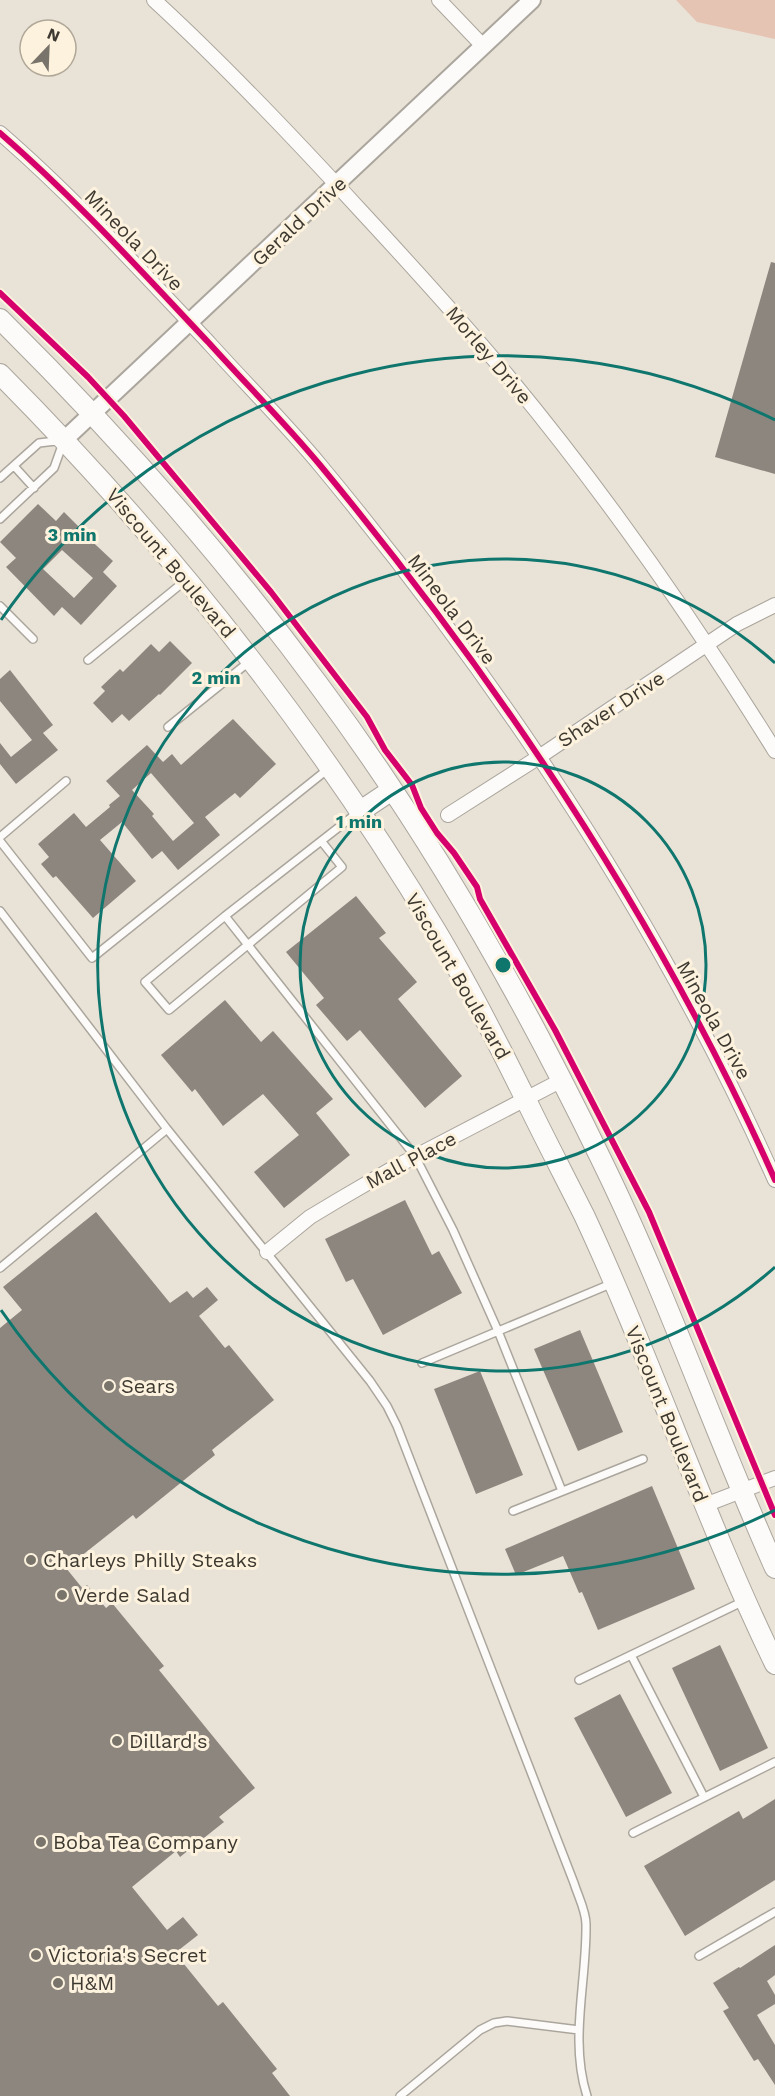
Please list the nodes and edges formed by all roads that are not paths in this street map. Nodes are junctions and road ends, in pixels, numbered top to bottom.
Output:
1 (154, 0) edge
2 (439, 0) edge
3 (532, 0) edge
4 (483, 46) junction
5 (0, 133) edge
6 (337, 185) junction
7 (0, 319) edge
8 (190, 323) junction
9 (0, 374) edge
10 (93, 414) junction
11 (64, 440) junction
12 (14, 466) junction
13 (0, 478) edge
14 (34, 488) junction
15 (0, 519) edge
16 (187, 580) junction
17 (775, 605) edge
18 (0, 606) edge
19 (33, 639) dead end
20 (707, 645) junction
21 (88, 660) dead end
22 (251, 660) junction
23 (168, 727) dead end
24 (775, 751) edge
25 (539, 757) junction
26 (330, 767) junction
27 (66, 781) dead end
28 (392, 790) junction
29 (359, 812) junction
30 (448, 815) dead end
31 (0, 837) edge
32 (0, 842) edge
33 (322, 842) junction
34 (0, 911) edge
35 (225, 916) junction
36 (248, 944) junction
37 (562, 1080) junction
38 (526, 1100) junction
39 (167, 1129) junction
40 (415, 1156) junction
41 (775, 1180) edge
42 (267, 1252) junction
43 (0, 1268) edge
44 (613, 1283) junction
45 (498, 1331) junction
46 (422, 1363) dead end
47 (643, 1459) dead end
48 (775, 1478) edge
49 (562, 1491) junction
50 (742, 1492) junction
51 (705, 1505) junction
52 (513, 1511) dead end
53 (775, 1568) edge
54 (744, 1601) junction
55 (631, 1655) junction
56 (775, 1664) edge
57 (579, 1680) dead end
58 (775, 1762) edge
59 (704, 1797) junction
60 (633, 1833) dead end
61 (775, 1912) edge
62 (699, 1956) dead end
63 (579, 2030) junction
64 (400, 2096) edge
65 (587, 2096) edge

1 - 6 street, Morley Drive
2 - 4 street
3 - 4 street, Gerald Drive
4 - 6 street, Gerald Drive
5 - 8 street, Mineola Drive
6 - 8 street, Gerald Drive
6 - 20 street, Morley Drive
7 - 10 main road, Viscount Boulevard
8 - 10 street, Gerald Drive
8 - 25 street, Mineola Drive
9 - 11 main road, Viscount Boulevard
10 - 11 street, Gerald Drive
10 - 28 main road, Viscount Boulevard
11 - 12 lane
11 - 14 lane
11 - 16 main road, Viscount Boulevard
12 - 13 lane
12 - 14 lane
14 - 15 lane
16 - 21 lane
16 - 22 main road, Viscount Boulevard
17 - 20 street, Shaver Drive
18 - 19 lane
20 - 24 street, Morley Drive
20 - 25 street, Shaver Drive
22 - 23 lane
22 - 26 main road, Viscount Boulevard
25 - 30 street, Shaver Drive
25 - 41 street, Mineola Drive
26 - 29 main road, Viscount Boulevard
26 - 32 lane
27 - 31 lane
28 - 29 main road
28 - 37 main road, Viscount Boulevard
29 - 33 lane
29 - 38 main road, Viscount Boulevard
33 - 35 lane
33 - 36 lane
34 - 39 lane
35 - 36 lane
35 - 36 lane
36 - 40 lane
37 - 38 street, Mall Place
37 - 50 main road, Viscount Boulevard
38 - 40 street, Mall Place
38 - 44 main road, Viscount Boulevard
39 - 42 lane
39 - 43 lane
40 - 42 street, Mall Place
40 - 45 lane
42 - 63 lane
44 - 45 lane
44 - 51 main road, Viscount Boulevard
45 - 46 lane
45 - 49 lane
47 - 49 lane
48 - 50 street
49 - 52 lane
50 - 51 street
50 - 53 main road, Viscount Boulevard
51 - 54 main road, Viscount Boulevard
54 - 55 lane
54 - 56 main road, Viscount Boulevard
55 - 57 lane
55 - 59 lane
58 - 59 lane
59 - 60 lane
61 - 62 lane
63 - 64 lane
63 - 65 lane

